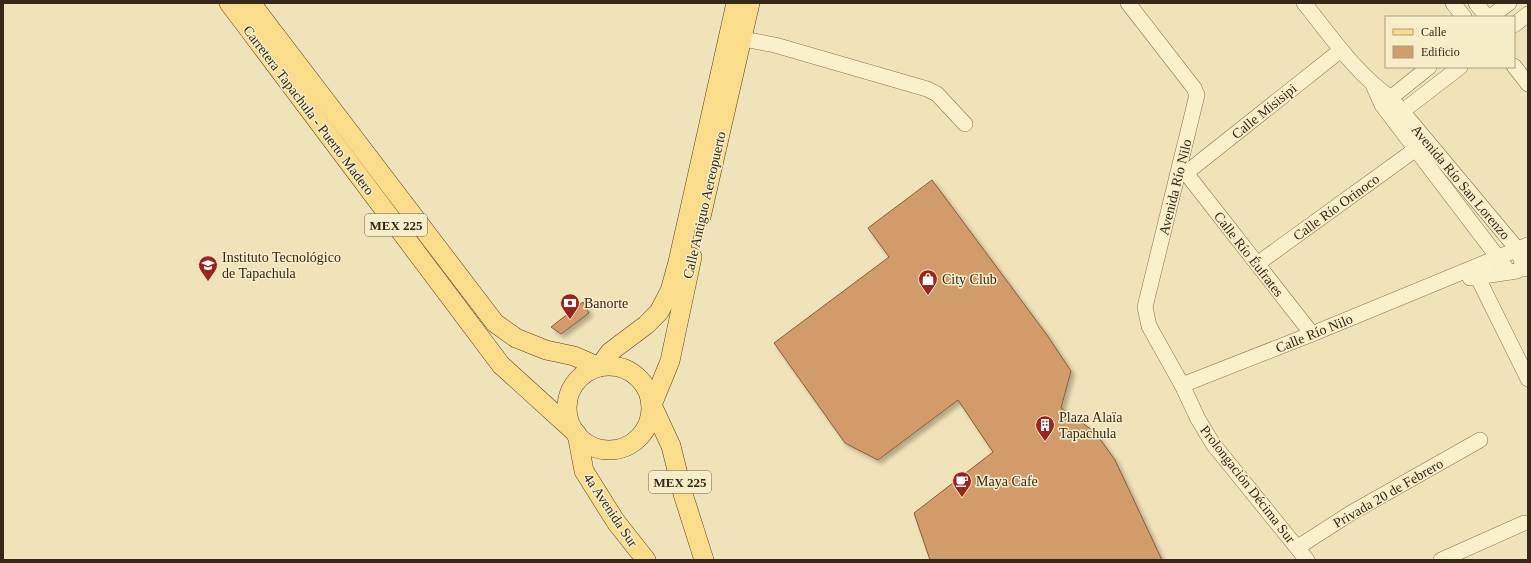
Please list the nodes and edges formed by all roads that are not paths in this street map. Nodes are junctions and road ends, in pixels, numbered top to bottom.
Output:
1 (229, 3) edge
2 (251, 3) edge
3 (736, 3) edge
4 (750, 3) edge
5 (1128, 3) edge
6 (1304, 3) edge
7 (1453, 3) edge
8 (1476, 3) edge
9 (1509, 3) edge
10 (1528, 14) edge
11 (1463, 16) edge
12 (1486, 16) edge
13 (1491, 16) edge
14 (1515, 24) edge
15 (743, 40) junction
16 (1341, 50) junction
17 (1515, 67) edge
18 (1428, 68) edge
19 (1459, 68) edge
20 (1528, 84) edge
21 (1386, 101) junction
22 (1397, 115) junction
23 (965, 124) dead end
24 (1416, 149) junction
25 (1182, 172) junction
26 (1523, 247) edge
27 (1500, 257) junction
28 (1257, 264) junction
29 (1520, 270) edge
30 (1476, 273) junction
31 (1312, 334) junction
32 (599, 366) junction
33 (1528, 379) edge
34 (1182, 385) junction
35 (652, 405) junction
36 (577, 434) junction
37 (1480, 440) dead end
38 (1524, 522) dead end
39 (1298, 547) junction
40 (646, 560) edge
41 (704, 560) edge
42 (1307, 560) edge
43 (1441, 560) edge

1 - 36 main road, Carretera Tapachula - Puerto Madero / MEX 225
2 - 32 main road, Carretera Tapachula - Puerto Madero / MEX 225
3 - 32 main road, Calle Antiguo Aereopuerto
4 - 15 main road, Calle Antiguo Aereopuerto
5 - 25 street, Avenida Río Nilo
6 - 16 street, Avenida Río San Lorenzo
7 - 11 street
8 - 12 street
9 - 13 street
10 - 14 street
15 - 23 street
15 - 35 main road, Calle Antiguo Aereopuerto
16 - 21 street, Avenida Río San Lorenzo
16 - 25 street, Calle Misisipi
17 - 20 street
18 - 21 street
19 - 22 street
21 - 22 street, Avenida Río San Lorenzo
22 - 24 street, Avenida Río San Lorenzo
22 - 26 street, Avenida Río San Lorenzo
24 - 27 street, Avenida Río San Lorenzo
24 - 28 street, Calle Río Orinoco
25 - 28 street, Calle Río Éufrates
25 - 34 street, Avenida Río Nilo
26 - 27 street, Calle Río Nilo
26 - 29 street, Avenida Río San Lorenzo
27 - 29 street, Avenida Río San Lorenzo
27 - 30 street, Calle Río Nilo
28 - 31 street, Calle Río Éufrates
29 - 30 street, Calle Río Nilo
30 - 31 street, Calle Río Nilo
30 - 33 street
31 - 34 street, Calle Río Nilo
32 - 35 main road
32 - 36 main road
34 - 39 street, Prolongación Décima Sur
35 - 36 main road
35 - 41 main road, MEX 225
36 - 40 main road, 4a Avenida Sur
37 - 39 street, Privada 20 de Febrero
38 - 43 street
39 - 42 street, Prolongación Décima Sur

